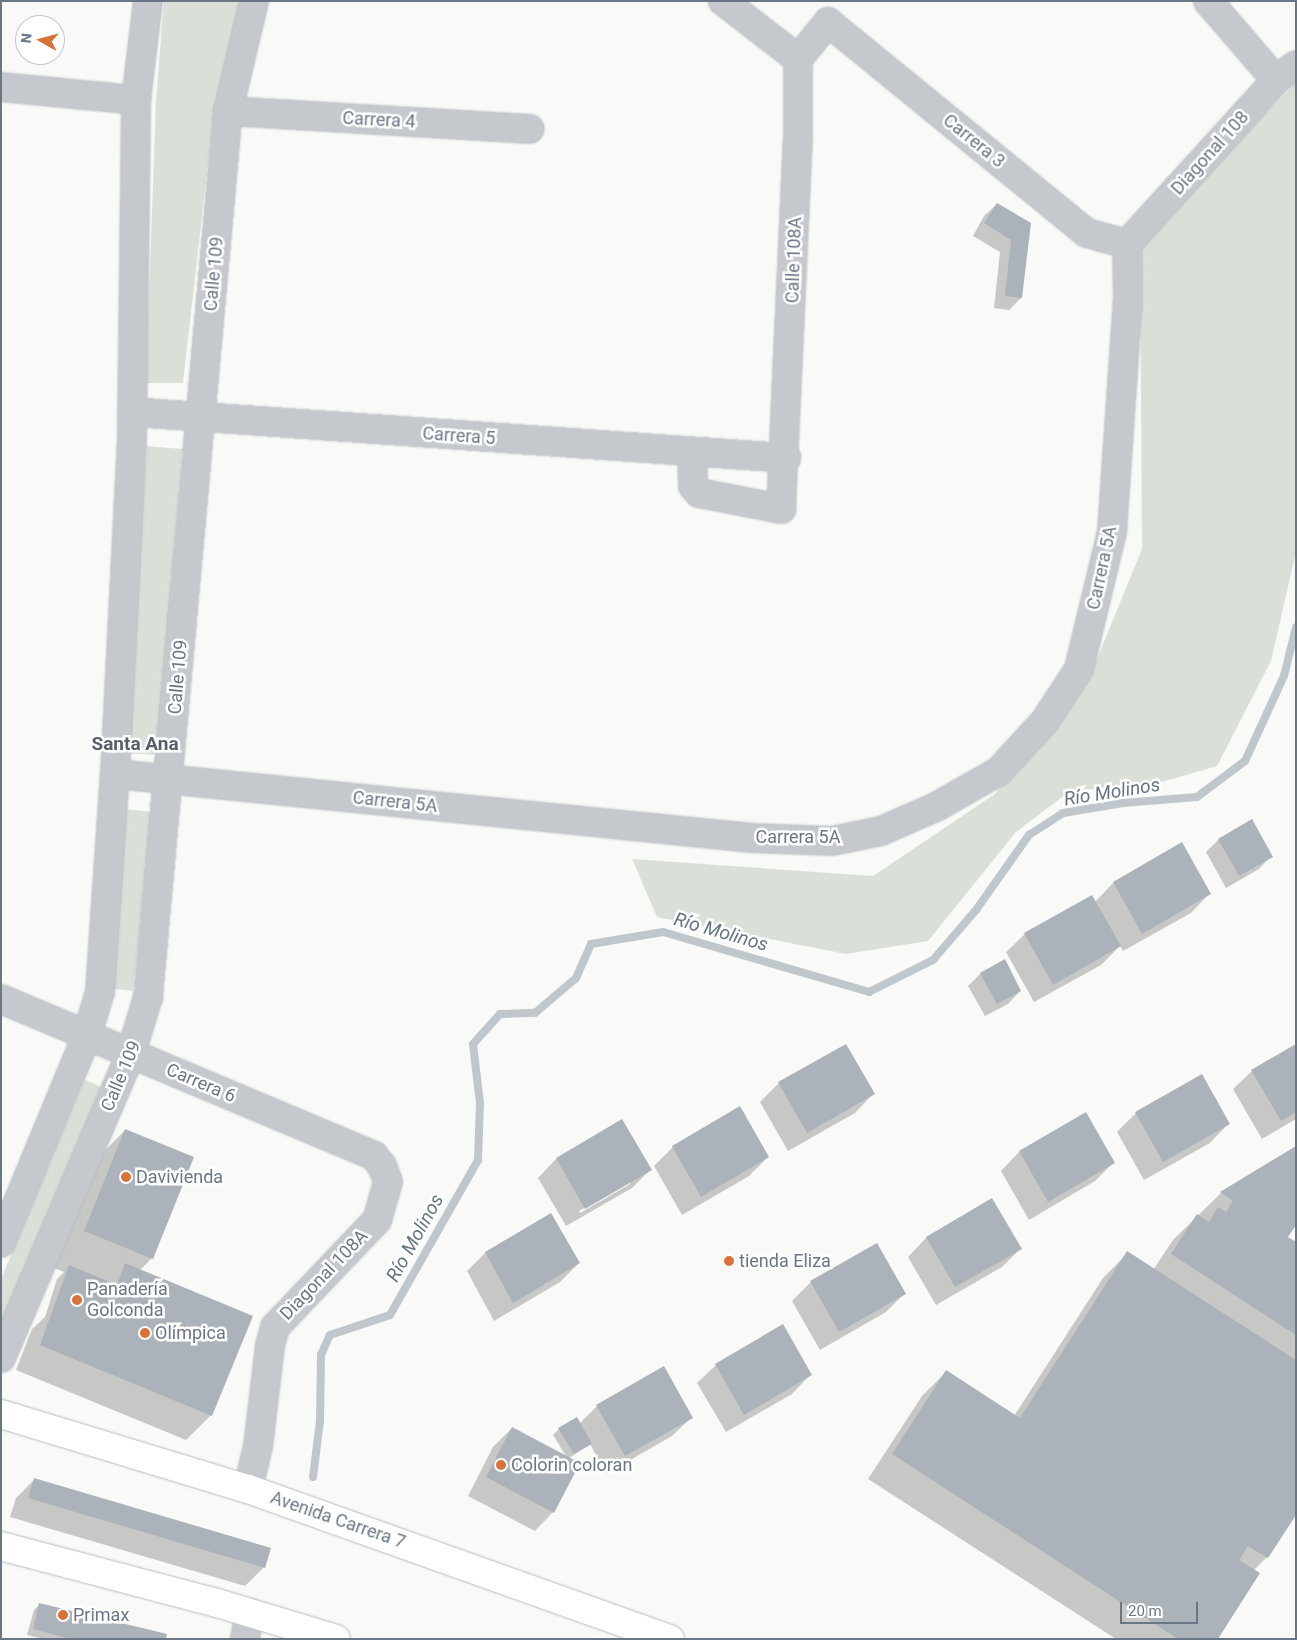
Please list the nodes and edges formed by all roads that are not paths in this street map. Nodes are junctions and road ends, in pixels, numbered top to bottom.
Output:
1 (148, 1) edge
2 (254, 1) edge
3 (723, 1) edge
4 (1208, 1) edge
5 (798, 59) junction
6 (1286, 73) edge
7 (1, 87) edge
8 (136, 100) junction
9 (228, 111) junction
10 (529, 129) dead end
11 (1127, 244) junction
12 (132, 412) junction
13 (202, 417) junction
14 (692, 454) junction
15 (786, 458) junction
16 (115, 774) junction
17 (168, 780) junction
18 (1, 999) edge
19 (87, 1035) junction
20 (131, 1053) junction
21 (388, 1182) joint
22 (1, 1243) edge
23 (1, 1358) edge
24 (1, 1414) edge
25 (248, 1489) junction
26 (1, 1546) edge
27 (250, 1612) junction
28 (333, 1638) edge
29 (245, 1639) edge
30 (670, 1639) edge

1 - 8 street
2 - 9 street, Calle 109
3 - 5 street
4 - 6 street
5 - 11 street, Carrera 3
5 - 15 street, Calle 108A
6 - 11 street, Diagonal 108
7 - 8 street
8 - 12 street
9 - 10 street, Carrera 4
9 - 13 street, Calle 109
11 - 17 street, Carrera 5A
12 - 13 street, Carrera 5
12 - 16 street
13 - 14 street, Carrera 5
13 - 17 street, Calle 109
14 - 15 street, Carrera 5
14 - 15 street, Calle 108A
16 - 17 street, Carrera 5A
16 - 19 street
17 - 20 street, Calle 109
18 - 19 street, Carrera 6
19 - 20 street, Carrera 6
19 - 22 street
20 - 21 street, Carrera 6
20 - 23 street, Calle 109
21 - 25 street, Diagonal 108A
24 - 25 main road, Avenida Carrera 7
25 - 30 main road, Avenida Carrera 7
26 - 27 main road
27 - 28 main road
27 - 29 street

